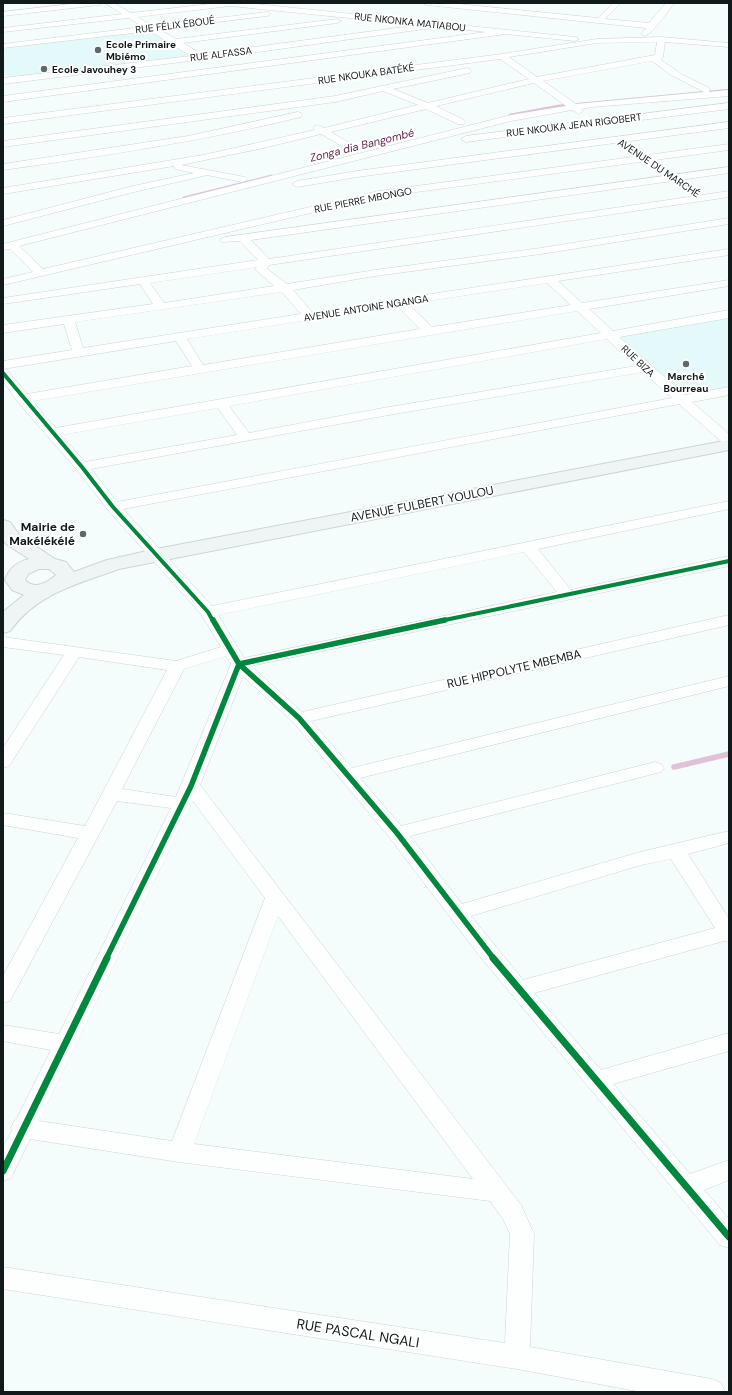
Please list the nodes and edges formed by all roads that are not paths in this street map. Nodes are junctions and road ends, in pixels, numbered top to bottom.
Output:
1 (99, 3) edge
2 (109, 3) edge
3 (224, 3) edge
4 (291, 3) edge
5 (427, 3) edge
6 (504, 3) edge
7 (617, 3) edge
8 (670, 3) edge
9 (229, 4) edge
10 (557, 7) dead end
11 (282, 9) junction
12 (496, 10) junction
13 (298, 11) junction
14 (3, 14) edge
15 (127, 15) junction
16 (548, 15) junction
17 (364, 18) junction
18 (600, 20) junction
19 (439, 25) junction
20 (652, 26) junction
21 (151, 28) junction
22 (475, 29) junction
23 (3, 30) edge
24 (506, 32) junction
25 (641, 38) junction
26 (660, 39) junction
27 (597, 41) junction
28 (175, 42) junction
29 (729, 45) edge
30 (3, 46) edge
31 (200, 57) junction
32 (504, 57) junction
33 (659, 57) junction
34 (222, 71) junction
35 (4, 79) edge
36 (535, 80) junction
37 (729, 88) edge
38 (255, 89) junction
39 (385, 89) junction
40 (706, 90) junction
41 (729, 93) edge
42 (27, 96) junction
43 (3, 99) edge
44 (568, 103) junction
45 (282, 106) junction
46 (428, 106) junction
47 (729, 106) edge
48 (688, 111) junction
49 (49, 115) junction
50 (304, 119) junction
51 (3, 121) edge
52 (461, 122) junction
53 (594, 123) junction
54 (729, 125) edge
55 (716, 127) junction
56 (322, 131) junction
57 (72, 134) junction
58 (729, 135) edge
59 (618, 140) junction
60 (3, 144) edge
61 (729, 147) edge
62 (423, 148) junction
63 (355, 150) junction
64 (96, 153) junction
65 (647, 158) junction
66 (443, 163) junction
67 (166, 164) junction
68 (3, 167) edge
69 (729, 170) edge
70 (209, 172) junction
71 (114, 173) junction
72 (357, 174) junction
73 (675, 178) junction
74 (242, 179) junction
75 (467, 183) junction
76 (285, 186) dead end
77 (133, 189) junction
78 (3, 191) edge
79 (263, 191) dead end
80 (379, 194) junction
81 (729, 194) edge
82 (704, 198) junction
83 (716, 206) dead end
84 (729, 221) edge
85 (4, 222) edge
86 (242, 237) junction
87 (3, 238) edge
88 (175, 242) junction
89 (11, 248) edge
90 (351, 250) junction
91 (729, 252) edge
92 (266, 262) junction
93 (41, 273) junction
94 (375, 273) junction
95 (549, 279) junction
96 (143, 281) junction
97 (3, 282) edge
98 (729, 283) edge
99 (285, 288) junction
100 (3, 301) edge
101 (400, 303) junction
102 (161, 307) junction
103 (579, 308) junction
104 (729, 314) edge
105 (309, 316) junction
106 (68, 319) junction
107 (3, 330) edge
108 (429, 330) junction
109 (611, 336) junction
110 (180, 337) junction
111 (79, 354) junction
112 (3, 365) edge
113 (200, 368) junction
114 (646, 368) junction
115 (3, 373) edge
116 (729, 391) edge
117 (23, 399) junction
118 (682, 400) junction
119 (222, 403) junction
120 (52, 433) junction
121 (245, 437) junction
122 (729, 441) edge
123 (729, 445) edge
124 (82, 467) junction
125 (729, 504) edge
126 (113, 507) junction
127 (8, 533) edge
128 (528, 547) junction
129 (156, 555) junction
130 (729, 561) edge
131 (52, 575) junction
132 (19, 579) junction
133 (567, 595) junction
134 (208, 612) junction
135 (729, 620) edge
136 (8, 621) edge
137 (3, 642) edge
138 (74, 652) junction
139 (235, 657) junction
140 (178, 666) junction
141 (729, 681) edge
142 (299, 718) junction
143 (3, 762) edge
144 (655, 768) dead end
145 (347, 776) junction
146 (111, 794) junction
147 (187, 795) junction
148 (3, 819) edge
149 (90, 833) junction
150 (397, 833) junction
151 (729, 837) edge
152 (676, 850) junction
153 (275, 897) junction
154 (457, 913) junction
155 (728, 933) edge
156 (518, 989) junction
157 (3, 995) edge
158 (3, 1033) edge
159 (729, 1042) edge
160 (64, 1044) junction
161 (597, 1080) junction
162 (22, 1128) junction
163 (178, 1152) junction
164 (729, 1170) edge
165 (3, 1171) edge
166 (687, 1186) junction
167 (498, 1192) junction
168 (729, 1236) edge
169 (3, 1278) edge
170 (517, 1357) junction
171 (712, 1392) edge

1 - 14 street
2 - 15 street
3 - 9 street, RUE NKONKA MATIABOU
4 - 11 street
5 - 12 street
6 - 12 street
7 - 18 street
8 - 20 street
9 - 11 street, RUE NKONKA MATIABOU
9 - 15 street
10 - 16 street
11 - 13 street, RUE NKONKA MATIABOU
12 - 16 street
12 - 22 street
13 - 17 street, RUE NKONKA MATIABOU
13 - 21 street, RUE FÉLIX ÉBOUÉ
15 - 21 street
15 - 23 street
16 - 18 street
17 - 19 street, RUE NKONKA MATIABOU
17 - 28 street
18 - 20 street
19 - 22 street, RUE NKONKA MATIABOU
19 - 31 street, RUE ALFASSA
20 - 25 street
21 - 28 street
21 - 30 street, RUE FÉLIX ÉBOUÉ
22 - 24 street, RUE NKONKA MATIABOU
24 - 27 street, RUE NKONKA MATIABOU
24 - 34 street
25 - 26 street, RUE NKOUKA BATÉKÉ
25 - 27 street, RUE NKOUKA BATÉKÉ
26 - 29 street, RUE NKOUKA BATÉKÉ
26 - 33 street
27 - 32 street, RUE NKOUKA BATÉKÉ
28 - 31 street
31 - 34 street
31 - 35 street, RUE ALFASSA
32 - 36 street, AVENUE DU MARCHÉ
32 - 38 street, RUE NKOUKA BATÉKÉ
32 - 39 street
33 - 36 street
33 - 40 street
34 - 38 street
34 - 42 street
35 - 42 street
36 - 44 street, AVENUE DU MARCHÉ
36 - 46 street
37 - 40 street
38 - 45 street
38 - 49 street, RUE NKOUKA BATÉKÉ
39 - 45 street
39 - 46 street
40 - 44 street
41 - 44 street
42 - 43 street
42 - 49 street
44 - 52 street
44 - 53 street, AVENUE DU MARCHÉ
44 - 62 street
45 - 50 street
45 - 57 street
46 - 52 street
46 - 56 street
47 - 48 street, RUE NKOUKA JEAN RIGOBERT
48 - 53 street, RUE NKOUKA JEAN RIGOBERT
48 - 55 street
49 - 51 street, RUE NKOUKA BATÉKÉ
49 - 57 street
50 - 56 street
50 - 64 street
52 - 63 street
53 - 59 street, AVENUE DU MARCHÉ
53 - 62 street, RUE NKOUKA JEAN RIGOBERT
54 - 55 street
55 - 58 street
55 - 59 street
56 - 63 street
56 - 67 street
57 - 60 street
57 - 64 street
59 - 65 street, AVENUE DU MARCHÉ
59 - 66 street
61 - 65 street, RUE PIERRE MBONGO
62 - 66 street
62 - 89 street
63 - 74 street
64 - 67 street
64 - 68 street
65 - 73 street, AVENUE DU MARCHÉ
65 - 75 street, RUE PIERRE MBONGO
66 - 72 street
66 - 75 street
67 - 70 street
67 - 71 street
69 - 73 street
70 - 74 street
70 - 77 street
71 - 77 street
71 - 78 street
72 - 76 street
72 - 80 street
73 - 82 street, AVENUE DU MARCHÉ
73 - 86 street
74 - 87 street
75 - 80 street, RUE PIERRE MBONGO
77 - 85 street
79 - 89 street
80 - 88 street, RUE PIERRE MBONGO
81 - 82 street
82 - 83 street, AVENUE DU MARCHÉ
82 - 90 street
84 - 94 street
86 - 88 street
86 - 92 street
88 - 93 street, RUE PIERRE MBONGO
89 - 93 street
90 - 92 street
90 - 94 street
91 - 95 street, AVENUE ANTOINE NGANGA
92 - 96 street
92 - 99 street
93 - 97 street, RUE PIERRE MBONGO
94 - 99 street
95 - 101 street, AVENUE ANTOINE NGANGA
95 - 103 street, RUE BIZA
96 - 100 street
96 - 102 street
98 - 103 street
99 - 102 street
99 - 105 street
101 - 105 street, AVENUE ANTOINE NGANGA
101 - 108 street
102 - 106 street
103 - 108 street
103 - 109 street, RUE BIZA
104 - 109 street
105 - 110 street, AVENUE ANTOINE NGANGA
106 - 107 street
106 - 111 street
108 - 113 street
109 - 114 street, RUE BIZA
109 - 119 street
110 - 111 street, AVENUE ANTOINE NGANGA
110 - 113 street
111 - 112 street, AVENUE ANTOINE NGANGA
113 - 117 street
114 - 118 street, RUE BIZA
114 - 121 street
115 - 117 street
116 - 118 street
117 - 120 street
118 - 122 street, RUE BIZA
118 - 126 street
119 - 120 street
119 - 121 street
120 - 124 street
121 - 124 street
123 - 129 main road, AVENUE FULBERT YOULOU
124 - 126 street
125 - 128 street
126 - 129 street
127 - 131 main road
127 - 132 main road
128 - 133 street
128 - 134 street
129 - 131 main road, AVENUE FULBERT YOULOU
129 - 134 street
130 - 133 street
131 - 132 main road, AVENUE FULBERT YOULOU
131 - 132 main road, AVENUE FULBERT YOULOU
131 - 136 main road, AVENUE FULBERT YOULOU
132 - 136 main road, AVENUE FULBERT YOULOU
133 - 139 street
134 - 139 street
135 - 142 street, RUE HIPPOLYTE MBEMBA
137 - 138 street
138 - 140 street
138 - 143 street
139 - 140 street
139 - 142 street
139 - 147 street
140 - 146 street
141 - 145 street
142 - 145 street
144 - 150 street
145 - 150 street
146 - 147 street
146 - 149 street
147 - 153 street
147 - 160 street
148 - 149 street
149 - 157 street
150 - 154 street
151 - 152 street
152 - 154 street
152 - 155 street
153 - 163 street
153 - 167 street
154 - 156 street
155 - 156 street
156 - 161 street
158 - 160 street
159 - 161 street
160 - 162 street
161 - 166 street
162 - 163 street
162 - 165 street
163 - 167 street
164 - 166 street
166 - 168 street
167 - 170 street
169 - 170 street, RUE PASCAL NGALI
170 - 171 street, RUE PASCAL NGALI

